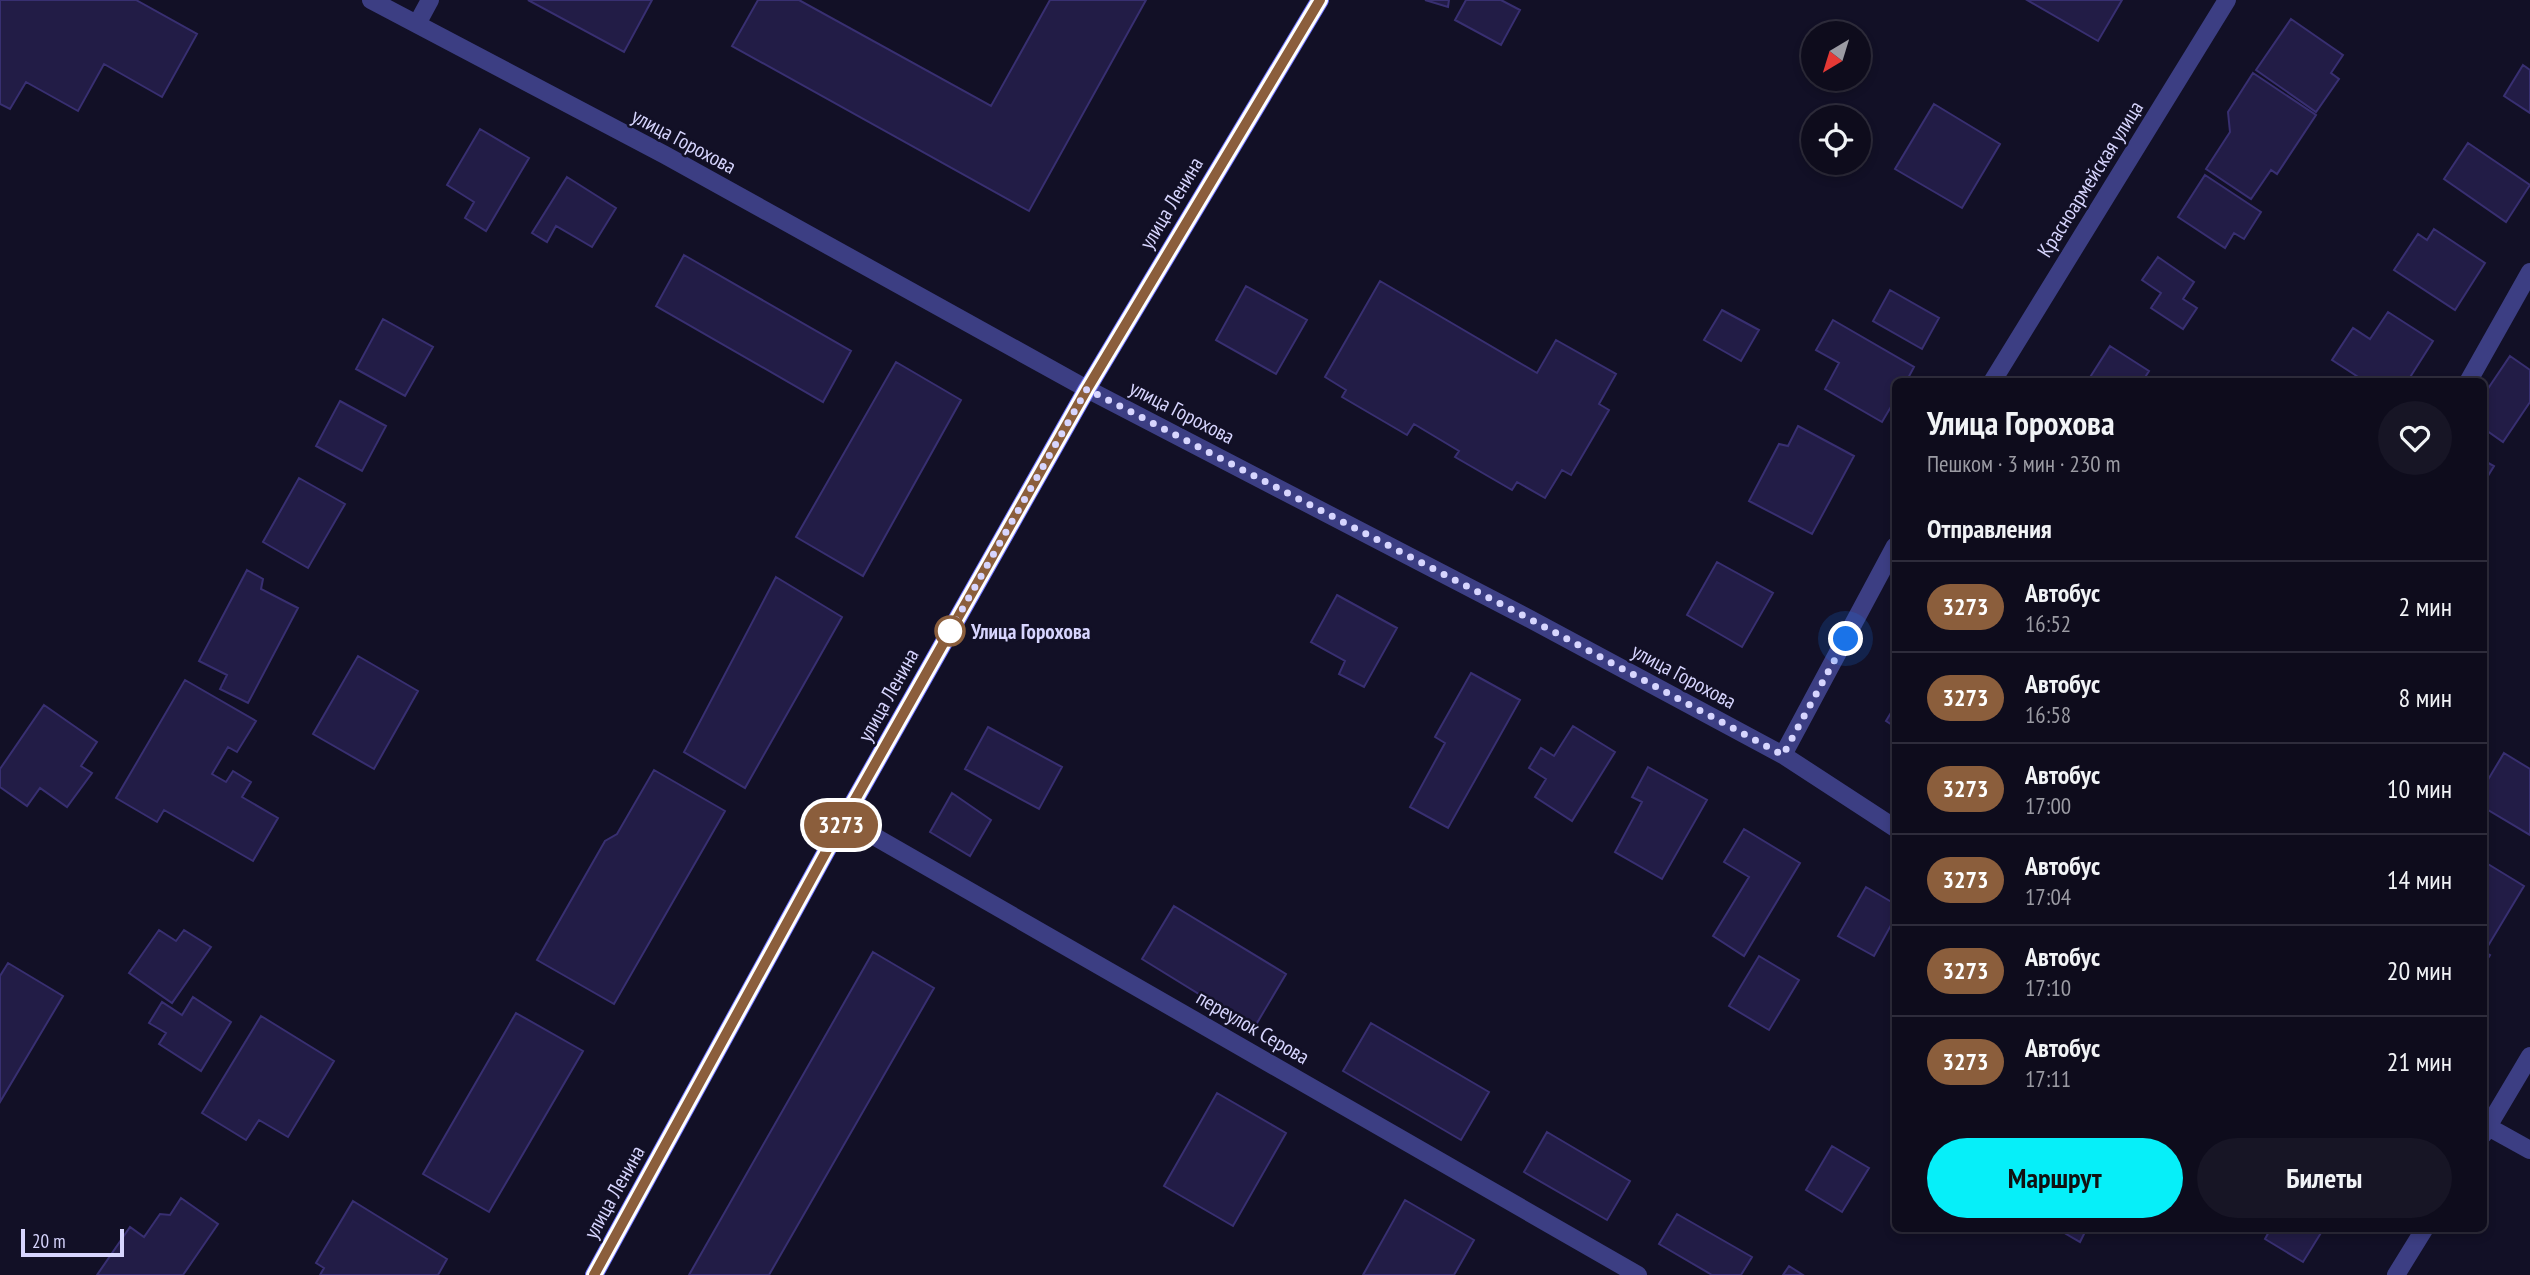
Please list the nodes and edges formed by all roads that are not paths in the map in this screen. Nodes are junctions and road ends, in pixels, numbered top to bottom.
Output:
1 (371, 0) edge
2 (430, 0) edge
3 (1320, 0) edge
4 (2227, 0) edge
5 (417, 24) junction
6 (2530, 272) edge
7 (1994, 378) edge
8 (2470, 378) edge
9 (1087, 389) junction
10 (1892, 552) edge
11 (1783, 755) junction
12 (844, 819) junction
13 (1892, 826) edge
14 (2530, 1056) edge
15 (2487, 1125) edge
16 (2487, 1129) edge
17 (2530, 1150) edge
18 (2423, 1232) edge
19 (594, 1275) edge
20 (1638, 1275) edge
21 (2396, 1275) edge

1 - 5 street, улица Горохова
2 - 5 street
3 - 9 street, улица Ленина
4 - 7 street, Красноармейская улица
5 - 9 street, улица Горохова
6 - 8 street
9 - 11 street, улица Горохова
9 - 12 street, улица Ленина
10 - 11 street
11 - 13 street, улица Горохова
12 - 19 street, улица Ленина
12 - 20 street, переулок Серова
14 - 15 street
16 - 17 street
18 - 21 street

